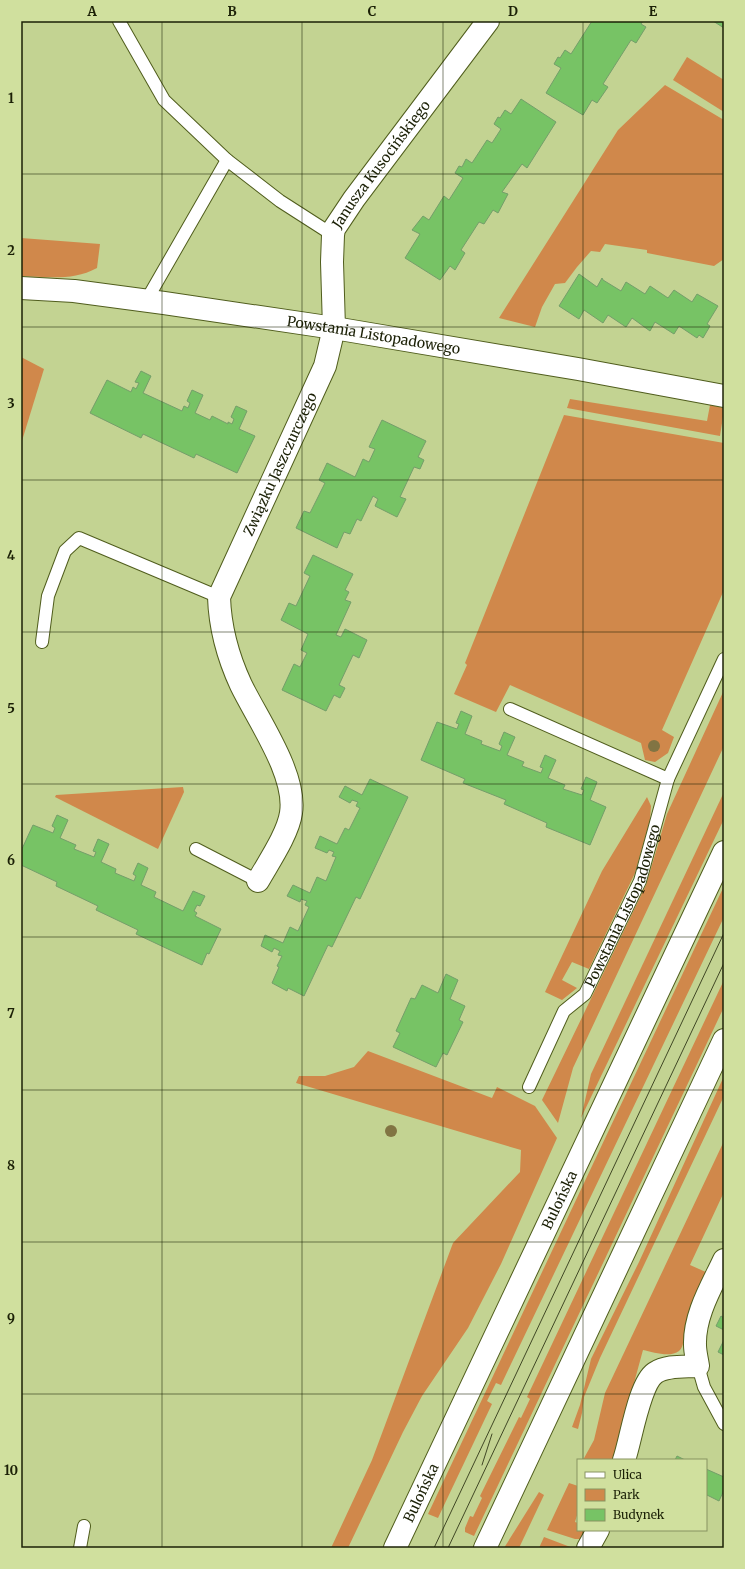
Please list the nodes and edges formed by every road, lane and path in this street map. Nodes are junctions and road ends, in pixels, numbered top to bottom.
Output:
1 (119, 21) edge
2 (488, 21) edge
3 (228, 160) junction
4 (333, 235) junction
5 (21, 288) edge
6 (146, 301) junction
7 (334, 328) junction
8 (724, 396) edge
9 (219, 597) junction
10 (42, 642) dead end
11 (724, 659) edge
12 (510, 709) dead end
13 (668, 779) junction
14 (196, 849) dead end
15 (724, 852) edge
16 (258, 881) joint
17 (724, 1040) edge
18 (529, 1087) dead end
19 (724, 1260) edge
20 (698, 1366) junction
21 (724, 1424) edge
22 (624, 1459) edge
23 (84, 1526) dead end
24 (597, 1531) edge
25 (80, 1548) edge
26 (395, 1548) edge
27 (485, 1548) edge
28 (588, 1548) edge

1 - 3 lane
2 - 4 street, Janusza Kusocińskiego
3 - 4 lane
3 - 6 lane
4 - 7 street, Janusza Kusocińskiego
5 - 6 street, Powstania Listopadowego
6 - 7 street, Powstania Listopadowego
7 - 8 street, Powstania Listopadowego
7 - 9 street, Związku Jaszczurczego
9 - 10 lane
9 - 16 street, Związku Jaszczurczego
11 - 13 lane, Powstania Listopadowego
12 - 13 lane
13 - 18 lane, Powstania Listopadowego
14 - 16 lane, Związku Jaszczurczego
15 - 26 street, Bulońska
17 - 27 street
19 - 20 street
20 - 21 lane
20 - 22 street
23 - 25 lane
24 - 28 street

